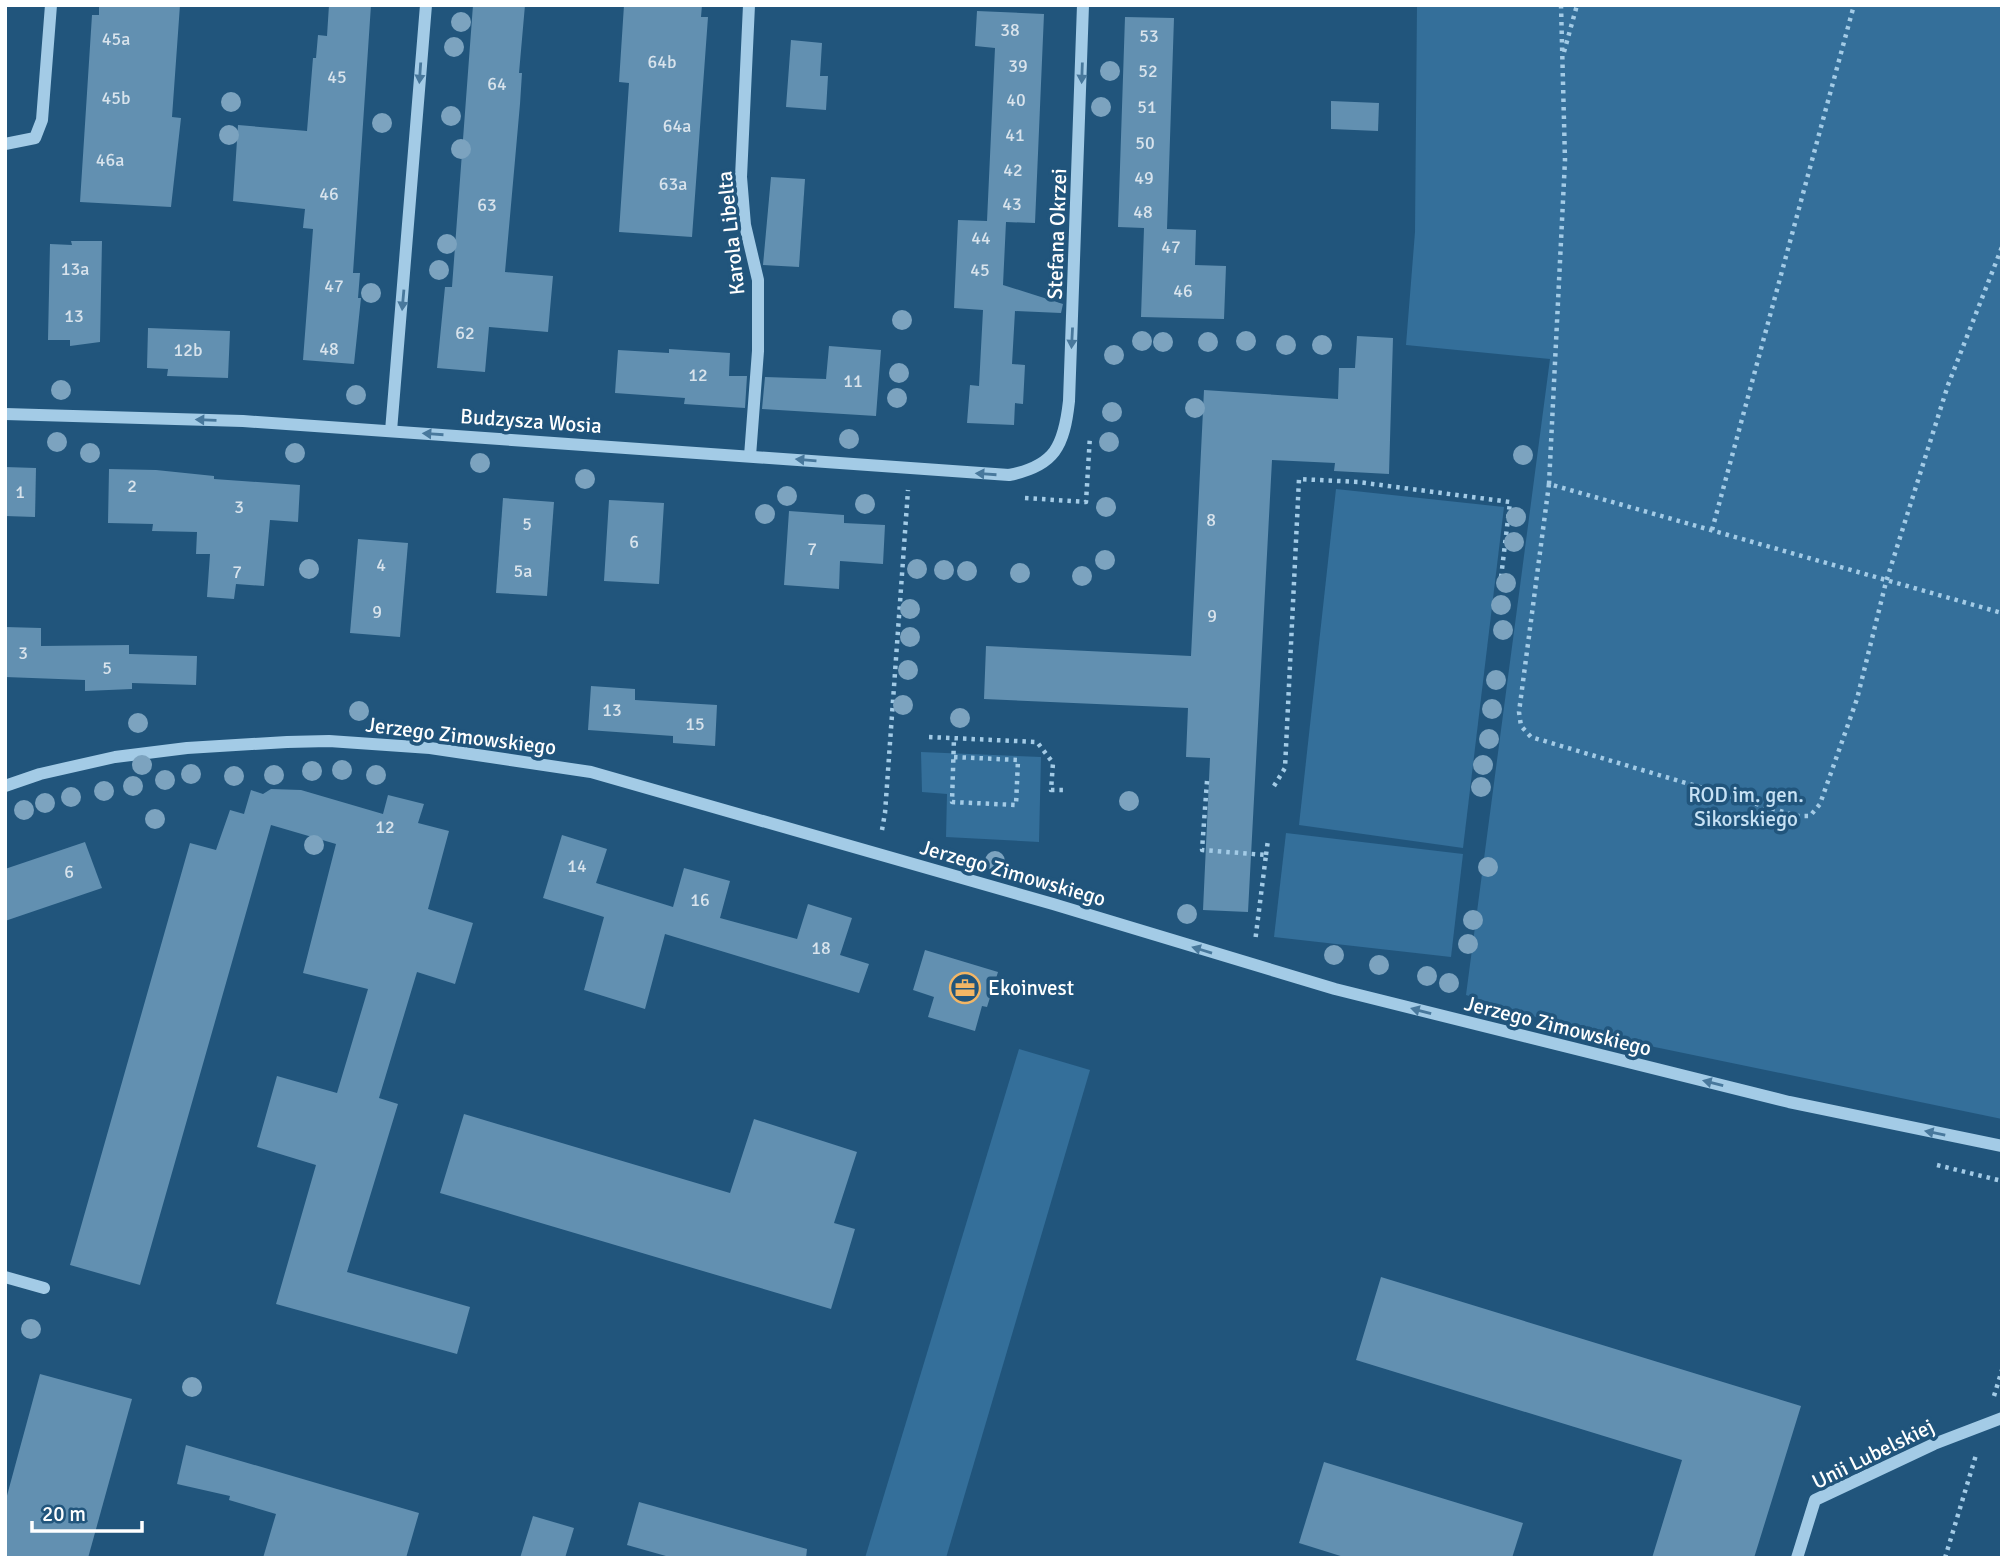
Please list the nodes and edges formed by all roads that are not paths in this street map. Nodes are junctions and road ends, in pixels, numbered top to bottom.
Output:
1 (51, 5) edge
2 (426, 5) edge
3 (749, 5) edge
4 (1083, 5) edge
5 (5, 144) edge
6 (5, 414) edge
7 (391, 431) junction
8 (750, 456) junction
9 (1050, 459) joint
10 (5, 786) edge
11 (2002, 1146) edge
12 (5, 1276) edge
13 (44, 1288) dead end
14 (2002, 1418) edge
15 (1797, 1558) edge

1 - 5 street
2 -> 7 street
3 - 8 street, Karola Libelta
4 -> 9 street, Stefana Okrzei
7 -> 6 street, Budzysza Wosia
8 -> 7 street, Budzysza Wosia
9 -> 8 street, Budzysza Wosia
11 -> 10 street, Jerzego Zimowskiego
12 - 13 street
14 - 15 street, Unii Lubelskiej

